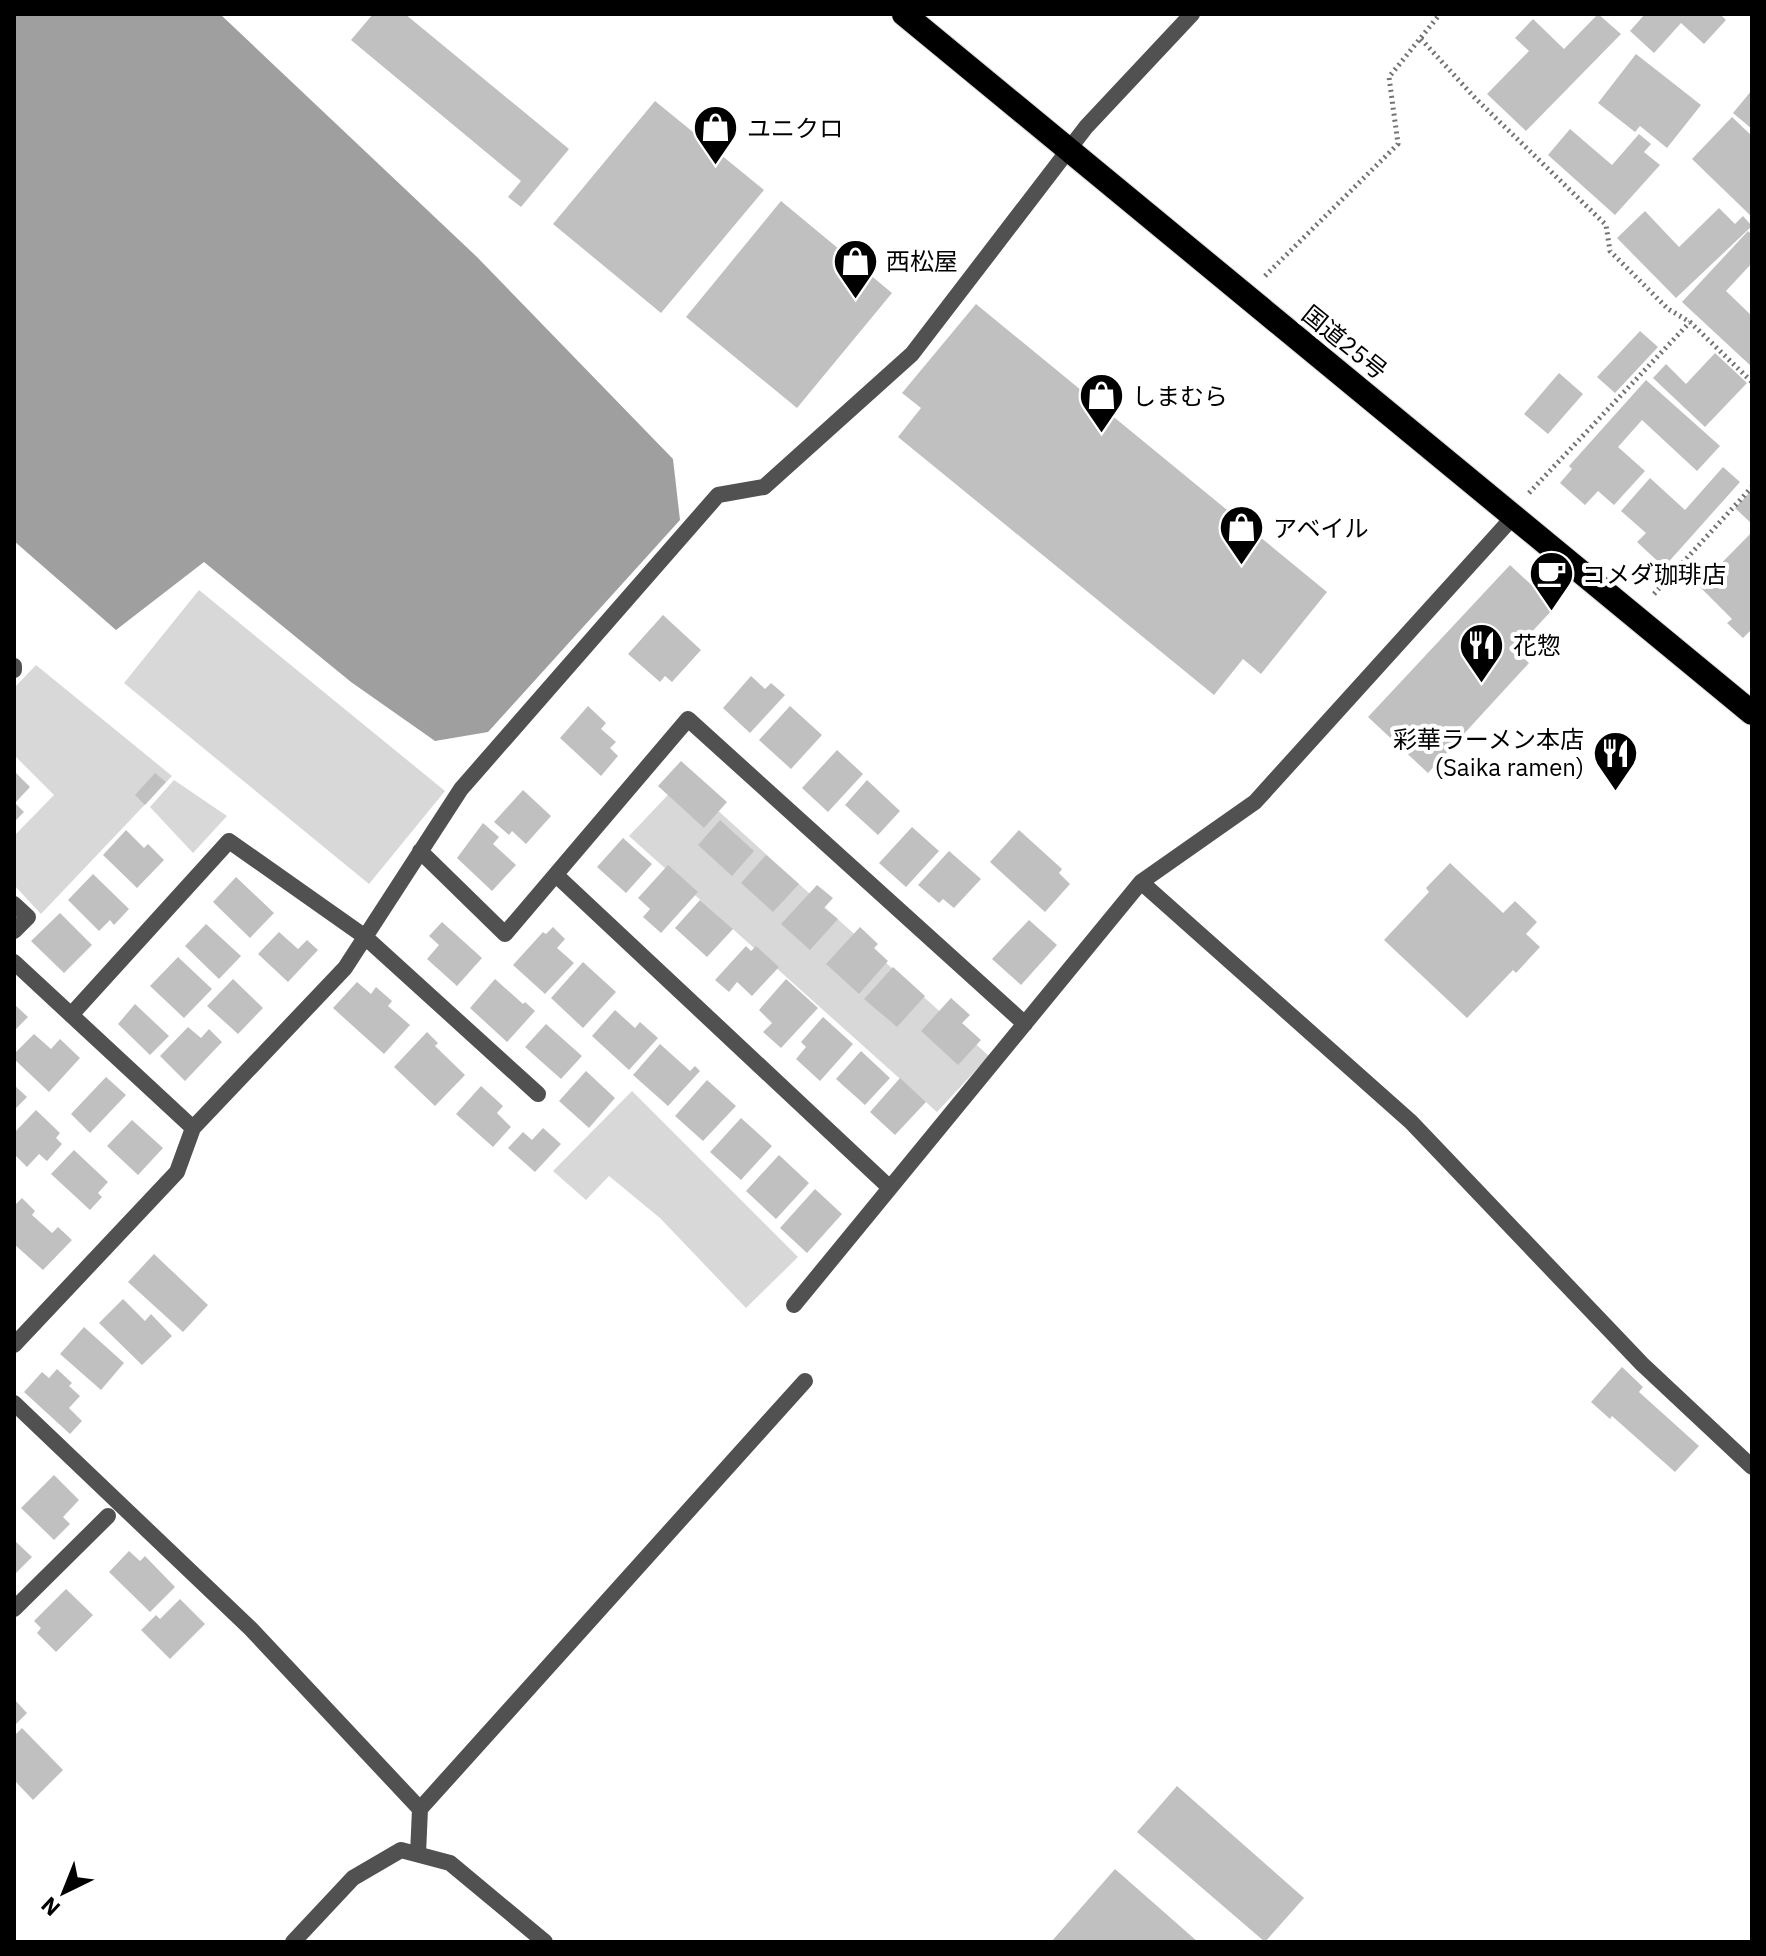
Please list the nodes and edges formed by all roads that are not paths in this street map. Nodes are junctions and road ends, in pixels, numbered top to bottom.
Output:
1 (904, 14) edge
2 (1192, 14) edge
3 (1069, 150) junction
4 (1512, 514) junction
5 (1752, 713) edge
6 (420, 851) junction
7 (556, 875) junction
8 (1141, 882) junction
9 (14, 904) edge
10 (14, 931) edge
11 (364, 936) junction
12 (14, 962) edge
13 (71, 1015) junction
14 (1025, 1024) junction
15 (538, 1094) dead end
16 (193, 1128) junction
17 (890, 1188) junction
18 (794, 1305) dead end
19 (14, 1345) edge
20 (805, 1381) dead end
21 (14, 1403) edge
22 (1752, 1467) edge
23 (108, 1516) dead end
24 (14, 1609) edge
25 (420, 1809) junction
26 (418, 1854) junction
27 (293, 1942) edge
28 (545, 1942) edge

1 - 3 highway, 国道25号
2 - 3 street
3 - 4 highway, 国道25号
3 - 6 street
4 - 5 highway, 国道25号
4 - 8 street
6 - 7 street
6 - 11 street
7 - 14 street
7 - 17 street
8 - 14 street
8 - 22 street
9 - 10 street
11 - 13 street
11 - 15 street
11 - 16 street
12 - 13 street
13 - 16 street
14 - 17 street
16 - 19 street
17 - 18 street
20 - 25 street
21 - 25 street
23 - 24 street
25 - 26 street
26 - 27 street
26 - 28 street

